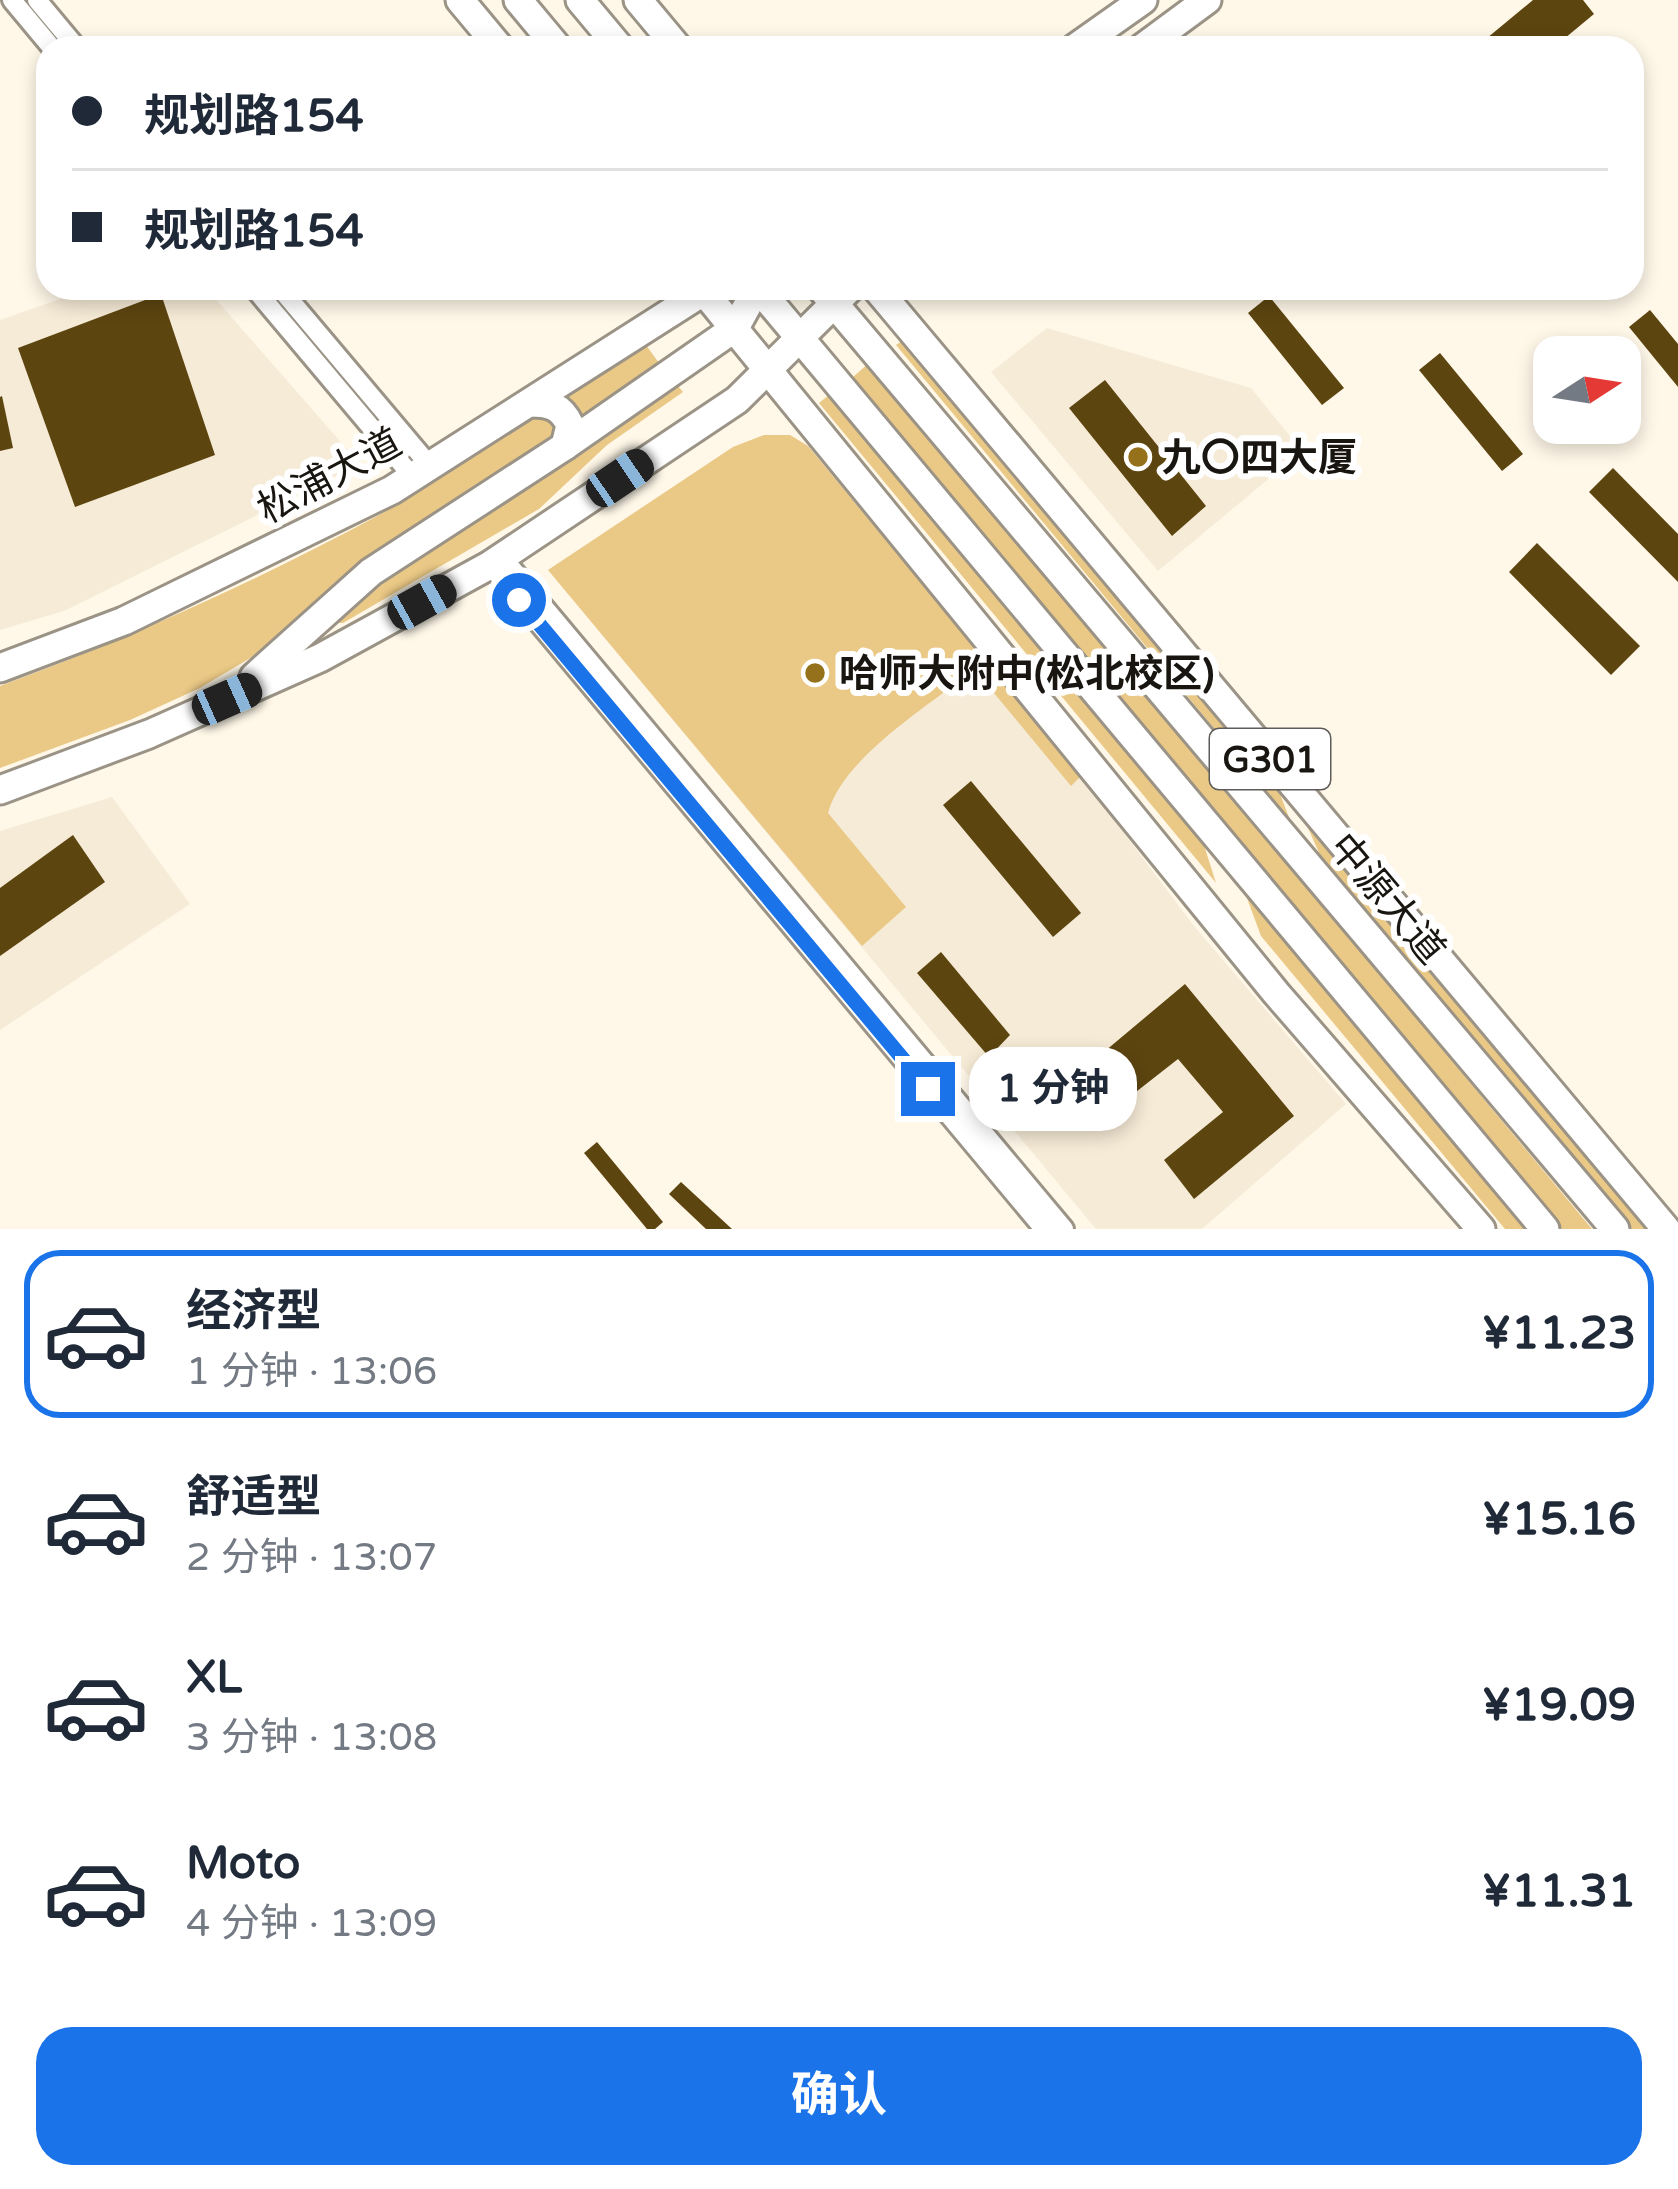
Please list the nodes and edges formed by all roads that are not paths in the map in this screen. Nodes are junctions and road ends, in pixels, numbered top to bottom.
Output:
1 (12, 0) edge
2 (37, 0) edge
3 (460, 0) edge
4 (518, 0) edge
5 (580, 0) edge
6 (638, 0) edge
7 (1143, 0) edge
8 (1207, 0) edge
9 (42, 36) edge
10 (67, 36) edge
11 (490, 36) edge
12 (548, 36) edge
13 (610, 36) edge
14 (668, 36) edge
15 (1093, 36) edge
16 (1158, 36) edge
17 (265, 300) edge
18 (289, 300) edge
19 (689, 300) edge
20 (713, 300) edge
21 (751, 300) edge
22 (768, 300) edge
23 (830, 300) edge
24 (841, 300) edge
25 (887, 300) edge
26 (735, 328) junction
27 (800, 338) junction
28 (769, 369) junction
29 (530, 403) junction
30 (565, 446) junction
31 (421, 471) junction
32 (496, 561) junction
33 (0, 668) edge
34 (227, 699) junction
35 (0, 790) edge
36 (1044, 1229) edge
37 (1064, 1229) edge
38 (1481, 1229) edge
39 (1545, 1229) edge
40 (1615, 1229) edge
41 (1666, 1229) edge

1 - 9 street
2 - 10 street
3 - 11 highway
4 - 12 highway
5 - 13 highway
6 - 14 highway
7 - 15 highway
8 - 16 highway
17 - 31 street
18 - 31 street
19 - 29 highway, 松浦大道
20 - 26 highway
21 - 26 highway
22 - 27 highway
23 - 27 highway
24 - 40 highway, 中源大道
25 - 41 highway, 中源大道 / G301
26 - 28 highway
26 - 30 highway
27 - 28 highway
27 - 39 highway
28 - 32 highway
28 - 38 highway
29 - 30 highway
29 - 31 highway, 松浦大道
30 - 34 highway
31 - 33 highway, 松浦大道
32 - 34 highway
32 - 36 street
32 - 37 street
34 - 35 highway

